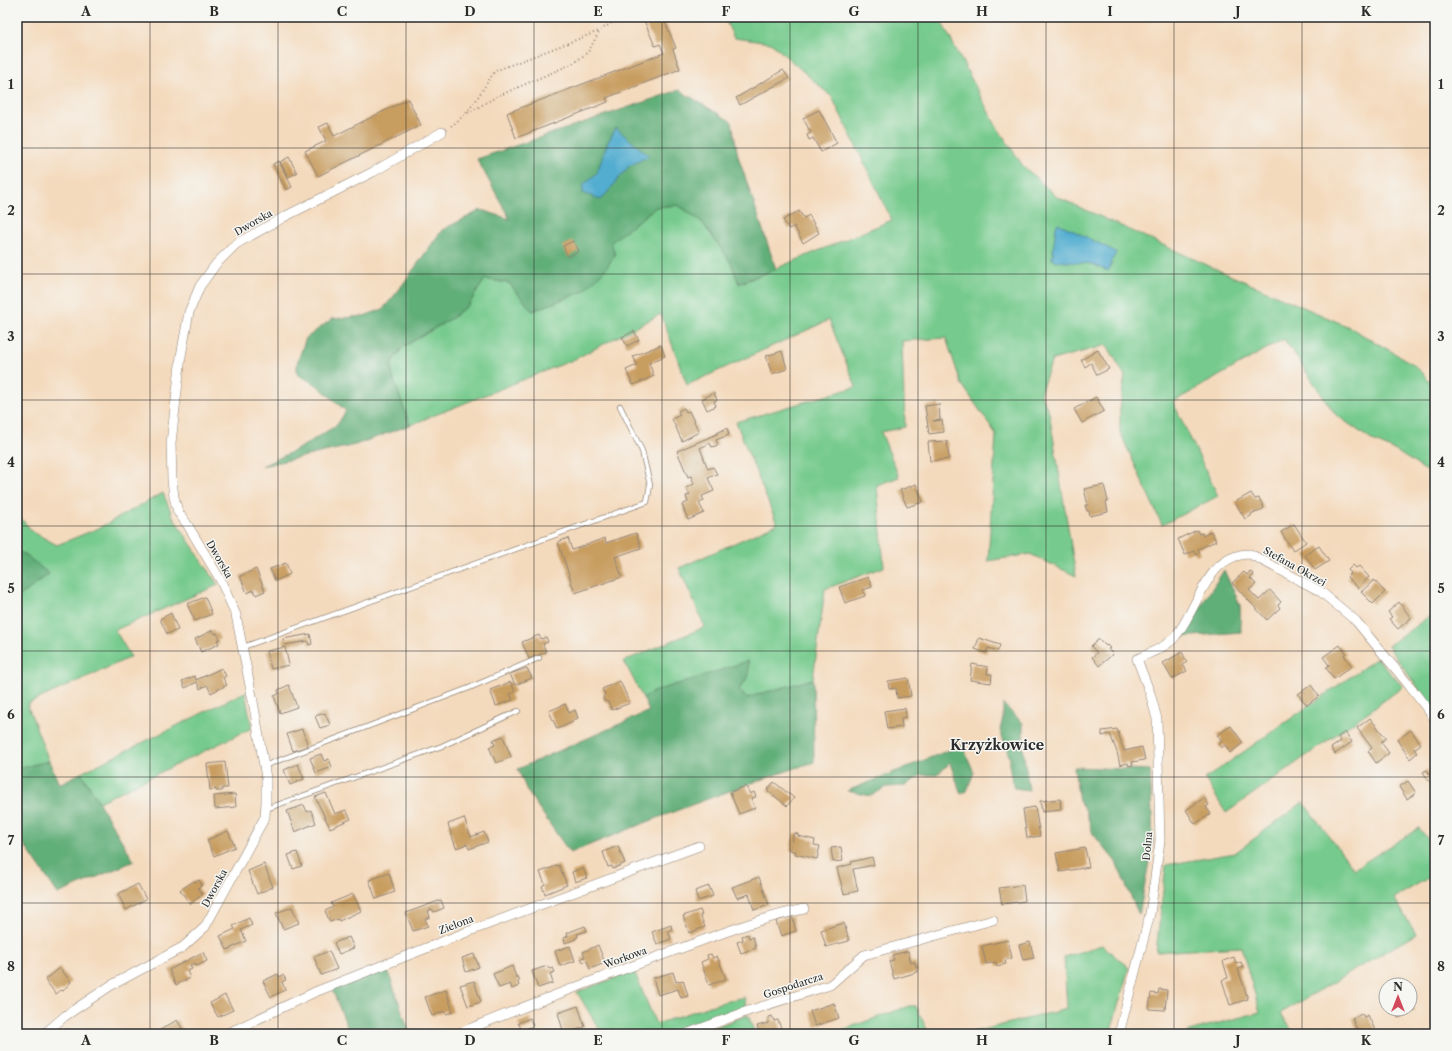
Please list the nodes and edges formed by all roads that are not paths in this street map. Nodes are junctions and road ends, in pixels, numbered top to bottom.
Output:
1 (442, 132) road end
2 (620, 406) dead end
3 (243, 647) junction
4 (539, 658) dead end
5 (1137, 659) joint
6 (518, 712) dead end
7 (1435, 719) edge
8 (264, 766) junction
9 (266, 809) junction
10 (699, 846) dead end
11 (804, 909) dead end
12 (993, 920) dead end
13 (44, 1034) edge
14 (226, 1034) edge
15 (457, 1034) edge
16 (686, 1034) edge
17 (1119, 1034) edge

1 - 3 street, Dworska
2 - 3 lane
3 - 8 street, Dworska
4 - 8 lane
5 - 7 street, Stefana Okrzei
5 - 17 street, Dolna
6 - 9 lane
8 - 9 street, Dworska
9 - 13 street, Dworska
10 - 14 street, Zielona
11 - 15 street, Workowa
12 - 16 street, Gospodarcza

